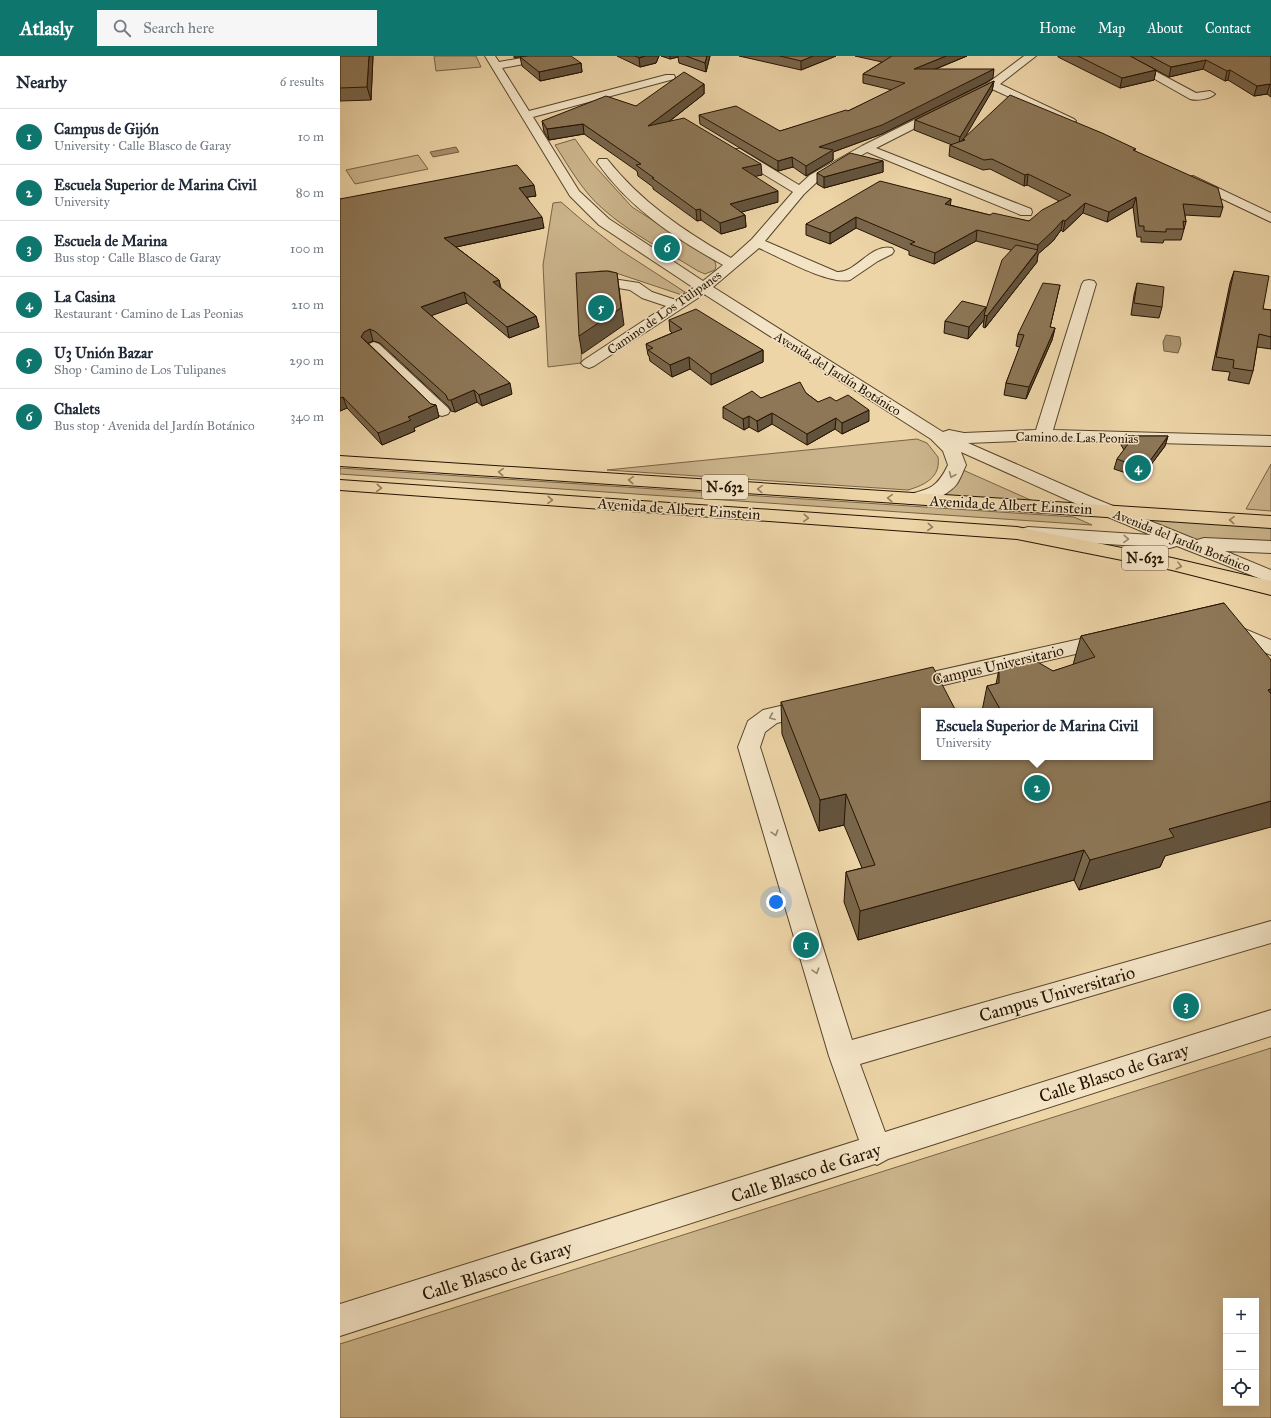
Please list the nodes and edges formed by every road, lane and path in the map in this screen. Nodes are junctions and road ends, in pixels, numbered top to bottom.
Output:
1 (550, 56) edge
2 (1031, 56) edge
3 (1120, 56) edge
4 (493, 61) edge
5 (670, 77) dead end
6 (992, 85) junction
7 (1210, 94) dead end
8 (526, 115) junction
9 (1084, 128) edge
10 (722, 144) edge
11 (866, 148) junction
12 (603, 162) dead end
13 (1185, 176) edge
14 (800, 191) junction
15 (1026, 212) dead end
16 (1271, 218) edge
17 (757, 242) junction
18 (887, 251) dead end
19 (732, 264) junction
20 (600, 281) edge
21 (1089, 284) dead end
22 (703, 288) junction
23 (678, 305) junction
24 (374, 347) edge
25 (589, 363) dead end
26 (442, 411) dead end
27 (932, 433) junction
28 (1043, 435) junction
29 (1271, 441) edge
30 (340, 461) edge
31 (340, 485) edge
32 (912, 499) junction
33 (1111, 511) junction
34 (1271, 522) edge
35 (1017, 533) junction
36 (1187, 543) junction
37 (1271, 548) edge
38 (1271, 577) edge
39 (1271, 588) edge
40 (1209, 622) edge
41 (1127, 636) edge
42 (1271, 648) edge
43 (887, 690) edge
44 (833, 702) edge
45 (1271, 932) edge
46 (1271, 1023) edge
47 (843, 1056) junction
48 (877, 1150) junction
49 (340, 1320) edge

1 - 4 street
2 - 6 street, Camino de Los Tulipanes
3 - 7 street
4 - 8 street, Avenida del Jardín Botánico
5 - 8 street
6 - 9 street
6 - 11 street, Camino de Los Tulipanes
8 - 22 street, Avenida del Jardín Botánico
10 - 14 street
11 - 14 street, Camino de Los Tulipanes
11 - 15 street
12 - 19 street
13 - 16 street
14 - 17 street, Camino de Los Tulipanes
17 - 18 street
17 - 19 street, Camino de Los Tulipanes
19 - 22 street, Camino de Los Tulipanes
20 - 23 street
21 - 28 street
22 - 23 street, Camino de Los Tulipanes
22 - 27 street, Avenida del Jardín Botánico
23 - 25 street, Camino de Los Tulipanes
24 - 26 street
27 - 28 street, Camino de Las Peonias
27 -> 32 street, Avenida de Albert Einstein
27 - 33 street, Avenida del Jardín Botánico
28 - 29 street, Camino de Las Peonias
32 -> 30 highway, Avenida de Albert Einstein / N-632
31 -> 35 highway, Avenida de Albert Einstein / N-632
32 - 33 highway, Avenida de Albert Einstein / N-632
34 -> 33 highway, N-632
33 - 36 street, Avenida del Jardín Botánico
35 -> 36 street, Avenida de Albert Einstein
35 -> 39 highway, Avenida de Albert Einstein / N-632
36 - 37 street, Avenida de Albert Einstein
36 - 38 street, Avenida del Jardín Botánico
40 - 42 street
41 - 43 street, Campus Universitario
44 -> 47 street
45 - 47 street, Campus Universitario
46 - 48 street, Calle Blasco de Garay
47 - 48 street
48 - 49 street, Calle Blasco de Garay

